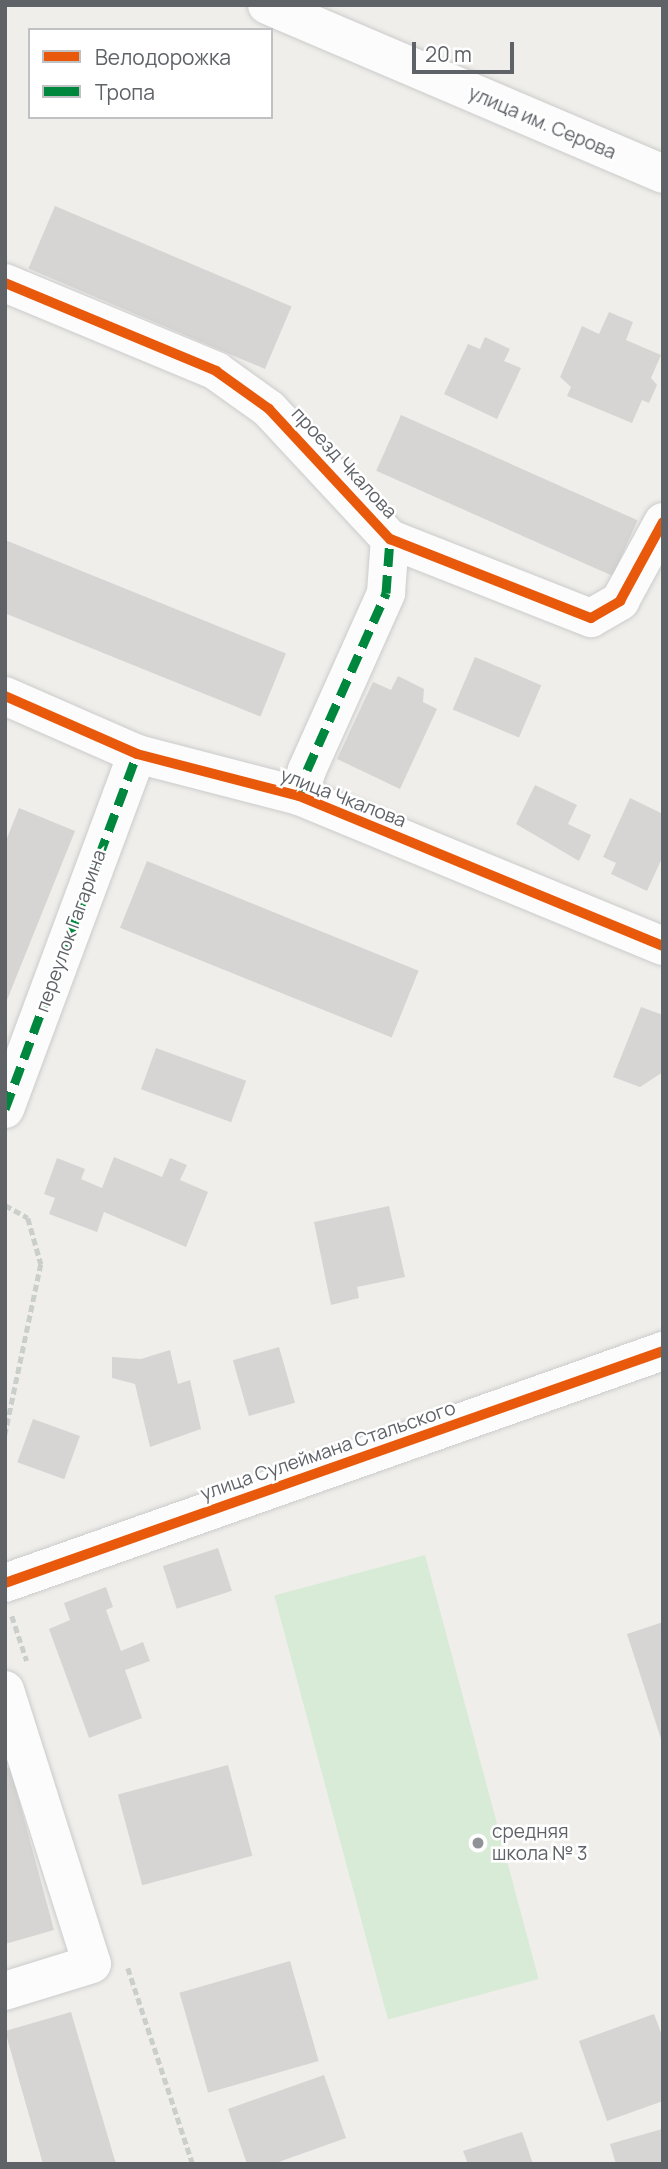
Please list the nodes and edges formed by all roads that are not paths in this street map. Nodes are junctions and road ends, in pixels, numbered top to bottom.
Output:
1 (267, 5) edge
2 (663, 174) edge
3 (5, 283) edge
4 (663, 522) edge
5 (390, 539) junction
6 (5, 696) edge
7 (138, 754) junction
8 (299, 796) junction
9 (663, 946) edge
10 (5, 1109) edge
11 (663, 1351) edge
12 (5, 1583) edge
13 (5, 1690) edge
14 (5, 1991) edge

1 - 2 street, улица им. Серова
3 - 5 street, проезд Чкалова
4 - 5 street, проезд Чкалова
5 - 8 street, проезд Чкалова
6 - 7 street, улица Чкалова
7 - 8 street, улица Чкалова
7 - 10 street, переулок Гагарина
8 - 9 street, улица Чкалова
11 - 12 street, улица Сулеймана Стальского
13 - 14 street

